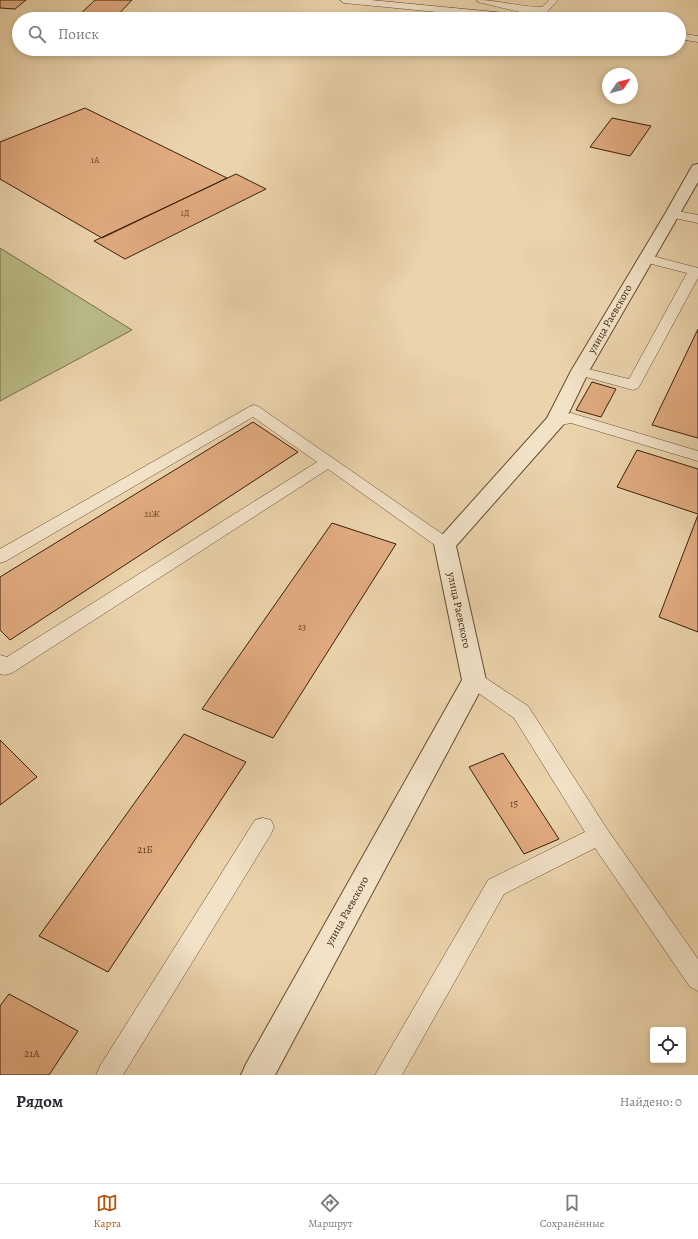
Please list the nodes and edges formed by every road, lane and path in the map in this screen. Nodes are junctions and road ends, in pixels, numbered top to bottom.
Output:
1 (344, 0) edge
2 (481, 0) edge
3 (554, 0) edge
4 (374, 1) edge
5 (420, 3) edge
6 (486, 12) edge
7 (686, 37) edge
8 (698, 39) edge
9 (698, 168) edge
10 (673, 214) junction
11 (698, 219) edge
12 (645, 258) junction
13 (697, 268) edge
14 (580, 371) junction
15 (556, 421) junction
16 (698, 456) edge
17 (328, 462) junction
18 (445, 544) junction
19 (0, 557) edge
20 (0, 662) edge
21 (474, 680) junction
22 (263, 827) dead end
23 (598, 836) junction
24 (698, 979) edge
25 (109, 1075) edge
26 (257, 1075) edge
27 (388, 1075) edge

1 - 4 lane
2 - 3 lane
4 - 5 lane
5 - 6 lane
7 - 8 lane
9 - 10 street, улица Раевского
10 - 11 lane
10 - 12 street, улица Раевского
12 - 13 lane
12 - 14 street, улица Раевского
13 - 14 lane
14 - 15 street, улица Раевского
15 - 16 lane
15 - 18 street, улица Раевского
17 - 18 lane
17 - 19 lane
17 - 20 lane
18 - 21 street, улица Раевского
21 - 23 lane
21 - 26 street, улица Раевского
22 - 25 lane
23 - 24 lane
23 - 27 lane

